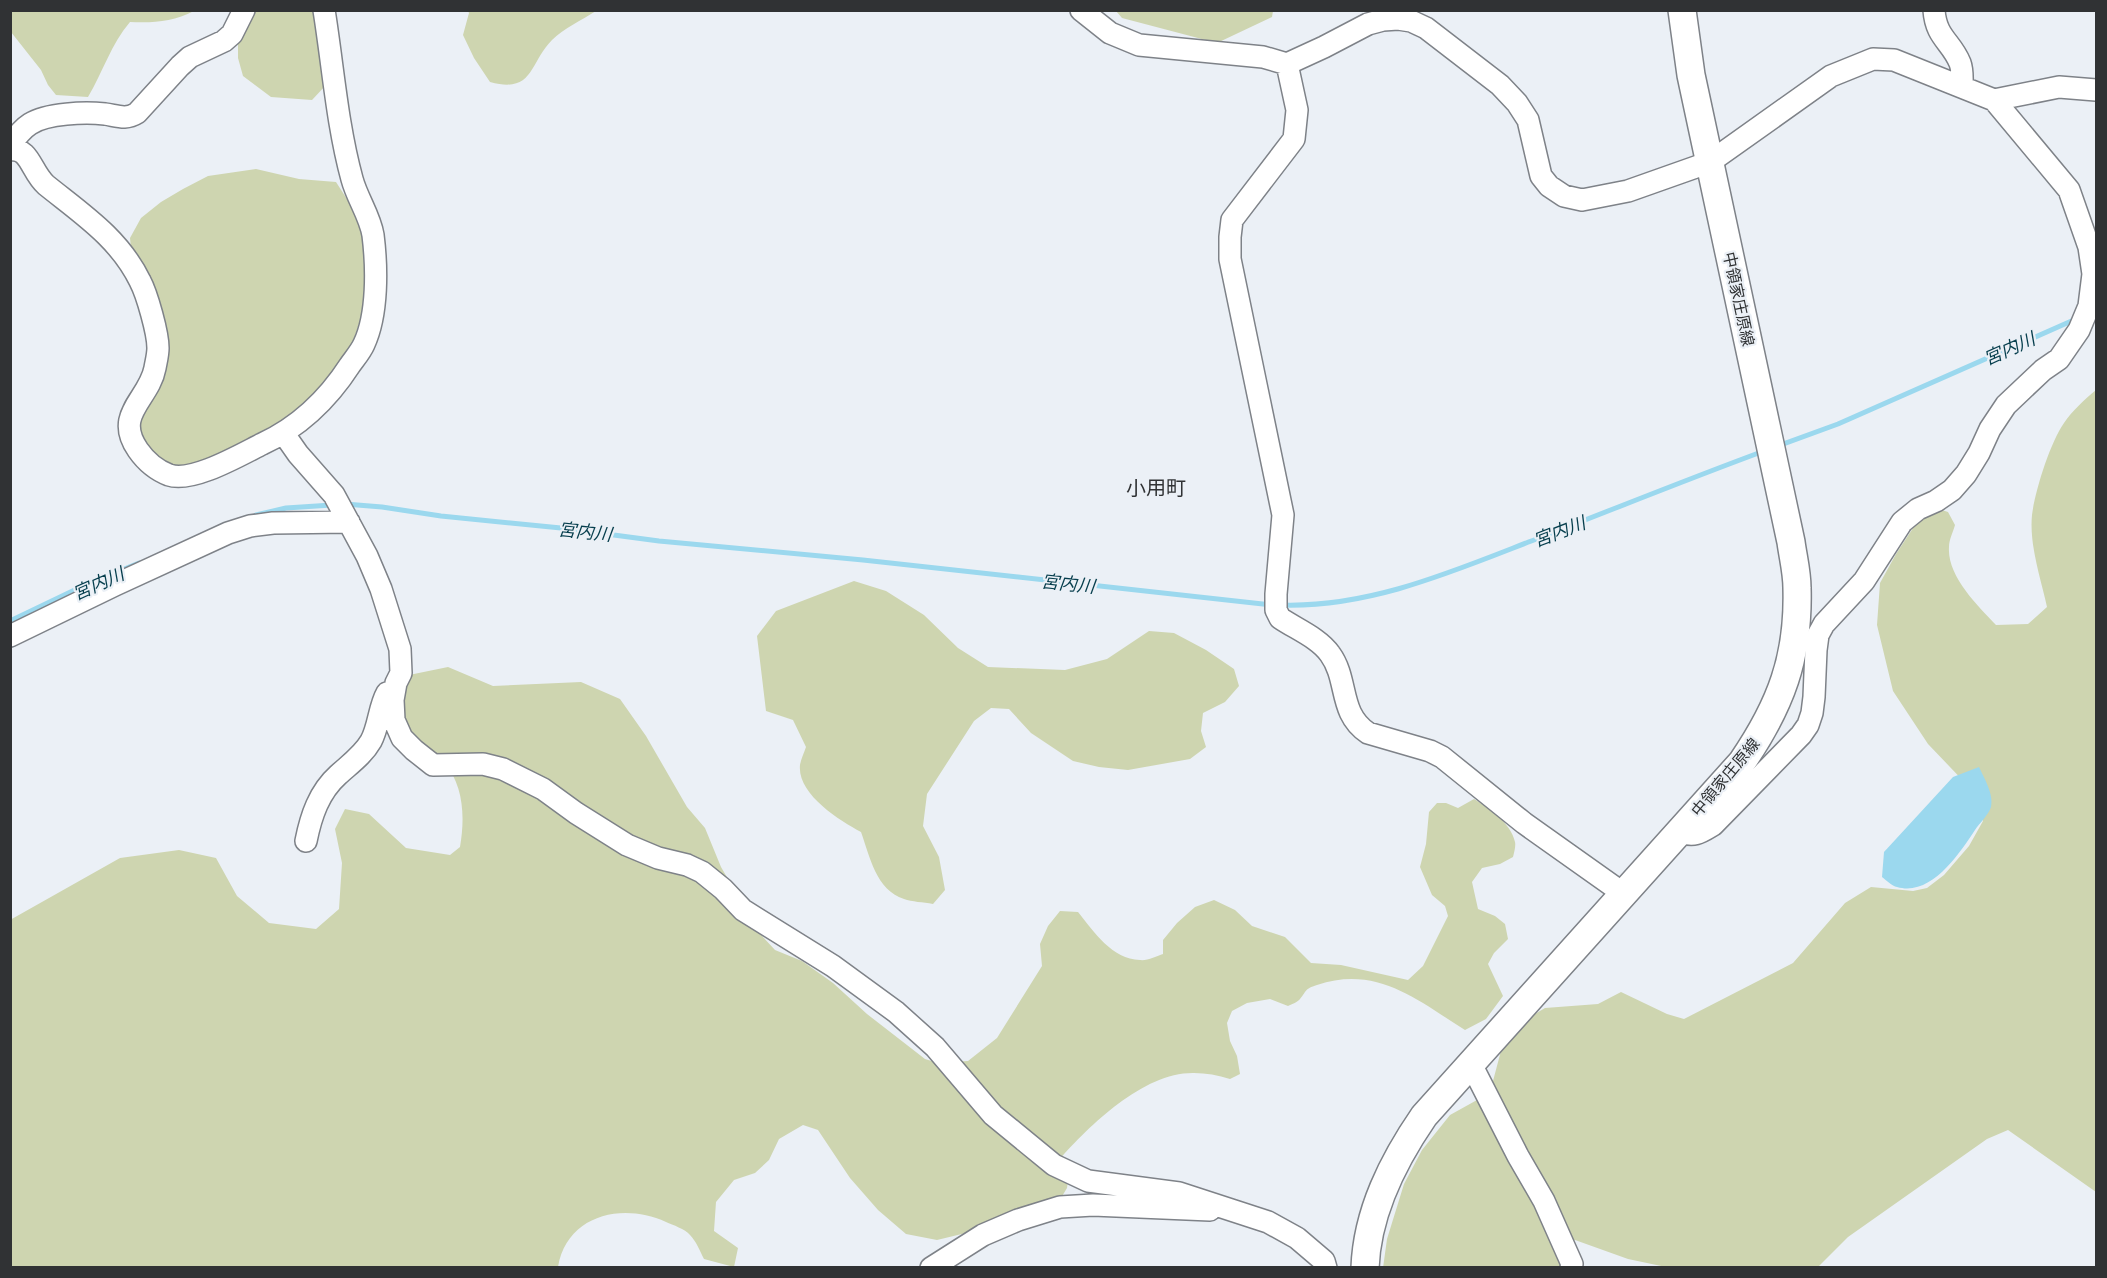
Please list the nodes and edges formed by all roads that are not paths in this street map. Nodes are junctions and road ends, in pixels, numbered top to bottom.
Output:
1 (244, 10) edge
2 (324, 10) edge
3 (1081, 10) edge
4 (1682, 10) edge
5 (1934, 10) edge
6 (1287, 64) junction
7 (1962, 87) junction
8 (2097, 90) edge
9 (1994, 100) junction
10 (10, 145) edge
11 (10, 150) edge
12 (1710, 162) junction
13 (284, 434) junction
14 (344, 513) junction
15 (10, 636) edge
16 (396, 683) junction
17 (1680, 832) junction
18 (306, 841) dead end
19 (1624, 894) junction
20 (1471, 1064) junction
21 (1232, 1211) junction
22 (931, 1268) edge
23 (1326, 1268) edge
24 (1365, 1268) edge
25 (1571, 1268) edge

1 - 10 street
2 - 13 street
3 - 6 street
4 - 12 main road, 中領家庄原線
5 - 7 street
6 - 12 street
6 - 19 street
7 - 9 street
7 - 12 street
8 - 9 street
9 - 17 street
11 - 13 street
12 - 17 main road, 中領家庄原線
13 - 14 street
14 - 15 street
14 - 16 street
16 - 18 street
16 - 21 street
17 - 19 main road, 中領家庄原線
19 - 20 main road, 中領家庄原線
20 - 24 main road, 中領家庄原線
20 - 25 street
21 - 22 street
21 - 23 street

